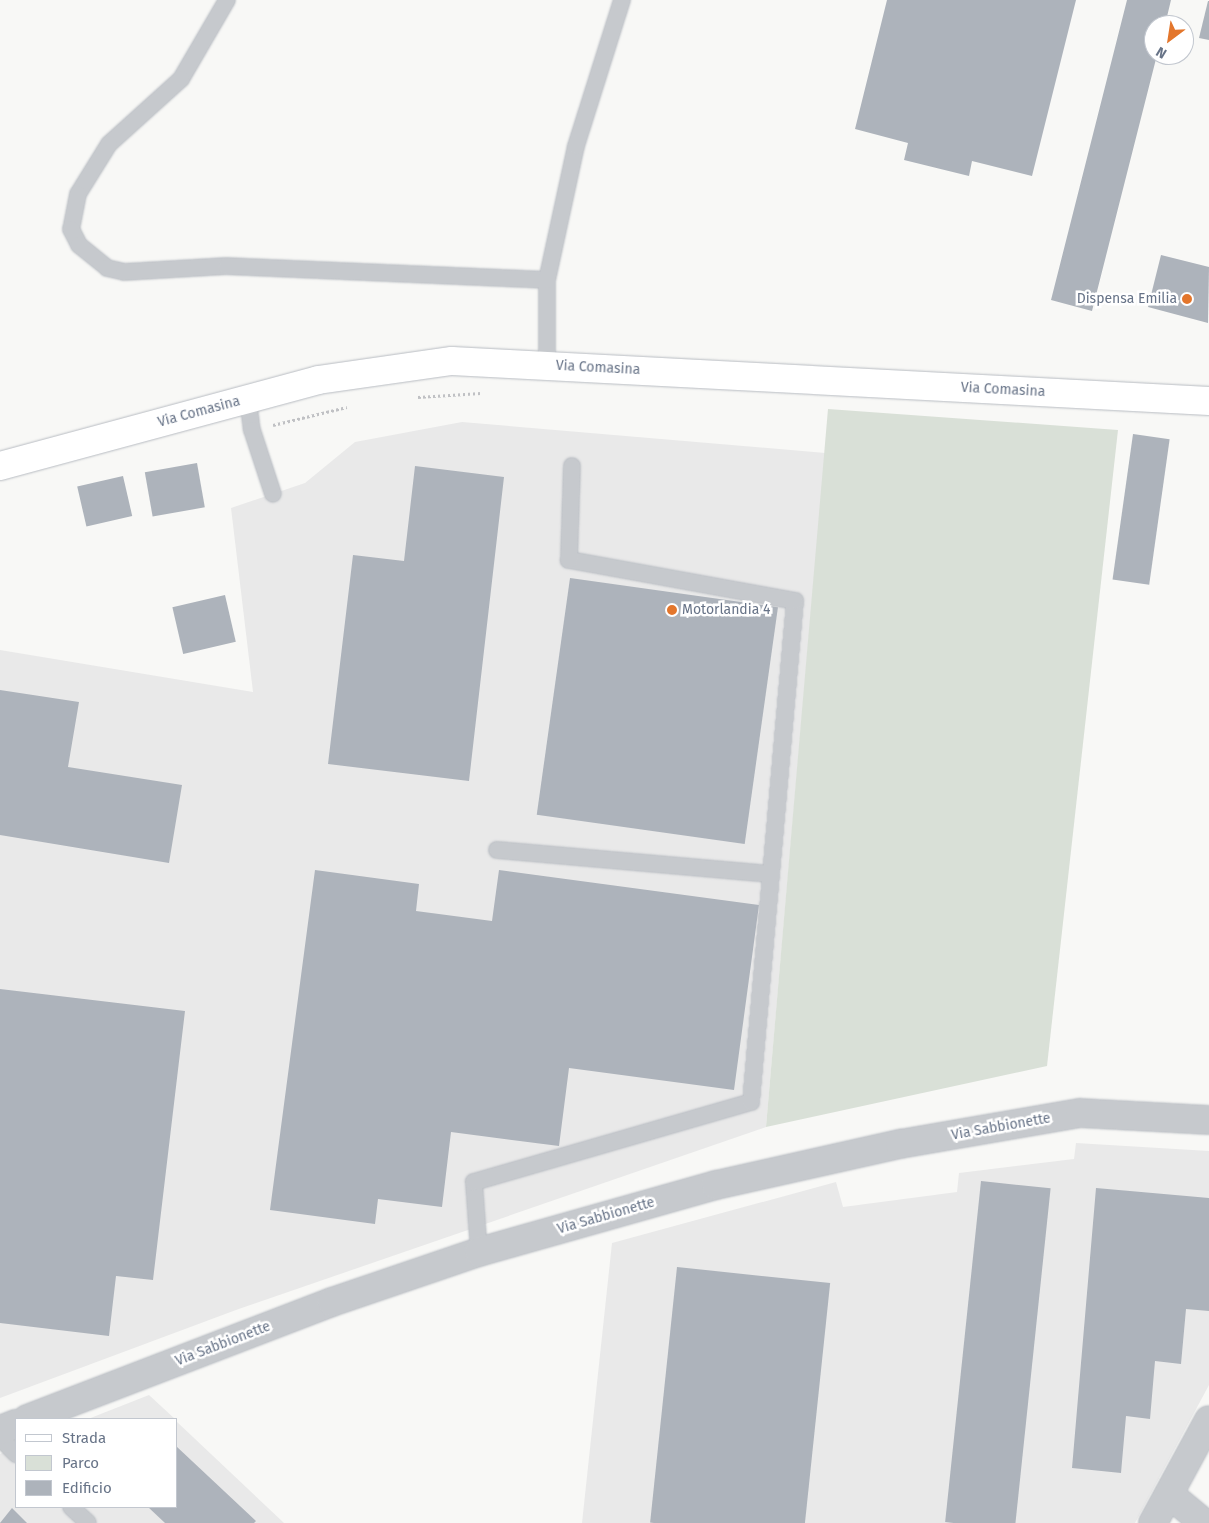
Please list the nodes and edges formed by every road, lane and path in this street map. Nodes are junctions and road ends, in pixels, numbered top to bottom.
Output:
1 (227, 0) edge
2 (622, 0) edge
3 (547, 280) junction
4 (547, 366) junction
5 (484, 393) dead end
6 (410, 398) dead end
7 (248, 399) junction
8 (1209, 401) edge
9 (351, 406) dead end
10 (252, 430) junction
11 (0, 466) edge
12 (572, 466) dead end
13 (273, 494) dead end
14 (497, 850) dead end
15 (771, 874) junction
16 (1209, 1120) edge
17 (479, 1252) junction
18 (31, 1418) edge
19 (1209, 1420) edge
20 (15, 1424) edge
21 (0, 1430) edge
22 (0, 1438) edge
23 (15, 1453) edge
24 (1169, 1494) junction
25 (72, 1508) edge
26 (88, 1523) edge
27 (1153, 1523) edge
28 (1204, 1523) edge

1 - 3 lane
2 - 3 lane
3 - 4 lane
4 - 7 main road, Via Comasina
4 - 8 main road, Via Comasina
5 - 6 path
7 - 10 lane
7 - 11 main road, Via Comasina
9 - 10 path
10 - 13 lane
12 - 15 lane
14 - 15 lane
15 - 17 lane
16 - 17 street, Via Sabbionette
17 - 18 street, Via Sabbionette
19 - 24 street
20 - 21 street
22 - 23 lane
24 - 27 street
24 - 28 street
25 - 26 lane

